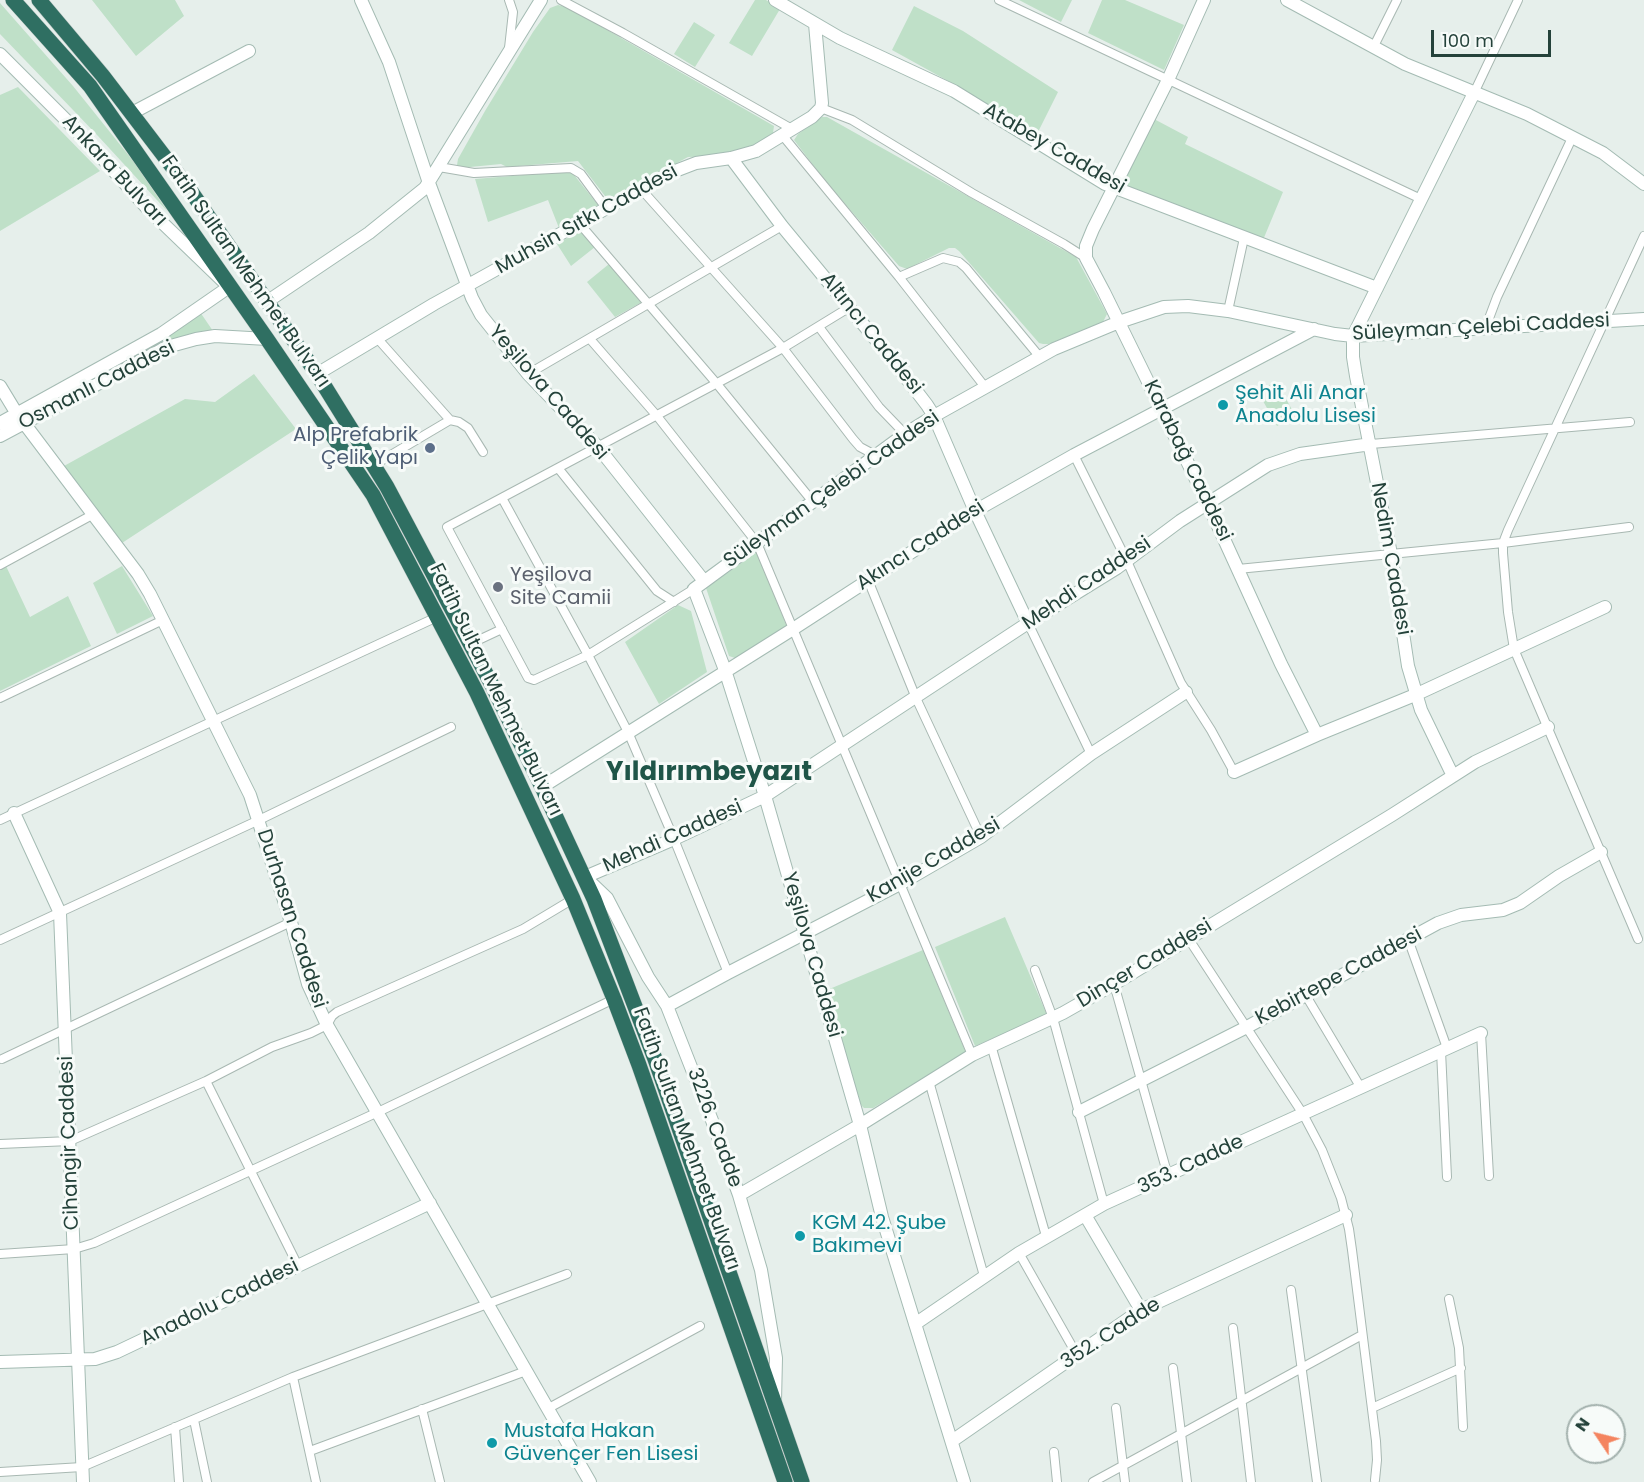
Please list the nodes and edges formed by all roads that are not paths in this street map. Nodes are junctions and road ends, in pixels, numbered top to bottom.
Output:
1 (13, 0) edge
2 (39, 0) edge
3 (361, 0) edge
4 (509, 0) edge
5 (541, 0) edge
6 (561, 0) edge
7 (775, 0) edge
8 (999, 0) edge
9 (1204, 0) edge
10 (1287, 0) edge
11 (1397, 0) edge
12 (1518, 0) edge
13 (815, 24) junction
14 (1373, 48) junction
15 (249, 51) dead end
16 (508, 52) junction
17 (0, 54) edge
18 (1168, 80) junction
19 (1474, 93) junction
20 (821, 108) junction
21 (132, 113) junction
22 (788, 133) junction
23 (1572, 138) junction
24 (731, 158) junction
25 (439, 167) junction
26 (429, 183) junction
27 (1644, 184) edge
28 (1113, 188) junction
29 (641, 189) junction
30 (1421, 199) junction
31 (606, 208) junction
32 (579, 223) junction
33 (782, 226) junction
34 (1644, 236) edge
35 (1244, 238) junction
36 (1086, 258) junction
37 (711, 268) junction
38 (899, 277) junction
39 (468, 286) junction
40 (229, 287) junction
41 (1377, 288) junction
42 (268, 301) junction
43 (650, 304) junction
44 (850, 307) junction
45 (1228, 311) junction
46 (1644, 319) edge
47 (1119, 322) junction
48 (1604, 322) junction
49 (819, 327) junction
50 (1485, 328) junction
51 (1314, 329) junction
52 (1353, 336) junction
53 (376, 338) junction
54 (267, 339) junction
55 (590, 339) junction
56 (783, 348) junction
57 (1039, 356) junction
58 (317, 374) junction
59 (528, 374) junction
60 (717, 384) junction
61 (0, 386) edge
62 (985, 387) junction
63 (1162, 409) junction
64 (657, 416) junction
65 (934, 416) junction
66 (21, 418) junction
67 (450, 420) junction
68 (1630, 422) dead end
69 (0, 423) edge
70 (1555, 428) junction
71 (905, 434) junction
72 (0, 436) edge
73 (1371, 444) junction
74 (598, 447) junction
75 (483, 452) dead end
76 (1074, 455) junction
77 (875, 456) junction
78 (374, 465) junction
79 (558, 468) junction
80 (502, 498) junction
81 (813, 502) junction
82 (1208, 504) junction
83 (975, 510) junction
84 (92, 514) junction
85 (1629, 527) dead end
86 (757, 543) junction
87 (1503, 543) junction
88 (1391, 554) junction
89 (1127, 561) junction
90 (0, 565) edge
91 (1238, 569) junction
92 (868, 580) junction
93 (699, 585) junction
94 (674, 602) junction
95 (1605, 607) dead end
96 (437, 617) junction
97 (163, 620) junction
98 (1028, 623) junction
99 (502, 629) junction
100 (793, 629) junction
101 (470, 644) junction
102 (1514, 649) junction
103 (588, 655) junction
104 (725, 670) junction
105 (1186, 692) junction
106 (1415, 695) junction
107 (0, 698) edge
108 (916, 698) junction
109 (213, 722) junction
110 (451, 727) dead end
111 (1548, 727) junction
112 (628, 732) junction
113 (1317, 735) junction
114 (842, 746) junction
115 (1091, 754) junction
116 (1234, 772) joint
117 (1453, 776) junction
118 (542, 787) junction
119 (765, 796) junction
120 (14, 813) junction
121 (0, 820) edge
122 (260, 820) junction
123 (981, 837) junction
124 (674, 839) junction
125 (1601, 852) junction
126 (585, 877) junction
127 (900, 884) junction
128 (573, 899) junction
129 (60, 913) junction
130 (291, 922) junction
131 (805, 933) junction
132 (1188, 938) junction
133 (1408, 939) junction
134 (1638, 939) dead end
135 (0, 940) edge
136 (1035, 970) dead end
137 (728, 973) junction
138 (1114, 984) junction
139 (1305, 994) junction
140 (614, 999) junction
141 (667, 1006) junction
142 (1053, 1018) junction
143 (327, 1025) junction
144 (1246, 1027) junction
145 (65, 1029) junction
146 (1481, 1033) joint
147 (990, 1045) junction
148 (1444, 1050) junction
149 (972, 1055) junction
150 (2, 1059) dead end
151 (206, 1081) junction
152 (929, 1081) junction
153 (1141, 1081) junction
154 (1361, 1088) junction
155 (378, 1112) junction
156 (1079, 1112) junction
157 (1303, 1114) junction
158 (860, 1125) junction
159 (70, 1142) junction
160 (0, 1144) edge
161 (250, 1170) junction
162 (1168, 1176) junction
163 (1489, 1176) dead end
164 (1447, 1177) dead end
165 (739, 1195) junction
166 (430, 1203) junction
167 (1104, 1204) junction
168 (1085, 1215) junction
169 (1346, 1215) junction
170 (1046, 1236) junction
171 (74, 1249) junction
172 (1019, 1253) junction
173 (0, 1254) edge
174 (298, 1266) junction
175 (567, 1274) dead end
176 (984, 1276) junction
177 (1291, 1290) dead end
178 (1449, 1299) dead end
179 (488, 1305) junction
180 (1141, 1310) junction
181 (915, 1324) junction
182 (700, 1326) dead end
183 (1233, 1328) dead end
184 (1362, 1335) junction
185 (1077, 1355) junction
186 (78, 1360) junction
187 (0, 1362) edge
188 (1302, 1367) junction
189 (1173, 1368) dead end
190 (1461, 1368) junction
191 (526, 1371) junction
192 (293, 1377) junction
193 (1241, 1400) junction
194 (775, 1405) junction
195 (1116, 1408) dead end
196 (1372, 1408) junction
197 (422, 1409) junction
198 (548, 1409) junction
199 (194, 1420) junction
200 (175, 1427) junction
201 (1463, 1427) dead end
202 (1181, 1433) junction
203 (951, 1441) junction
204 (310, 1451) junction
205 (1054, 1452) dead end
206 (1123, 1465) junction
207 (82, 1467) junction
208 (0, 1472) edge
209 (1375, 1480) dead end
210 (83, 1482) edge
211 (179, 1482) edge
212 (207, 1482) edge
213 (316, 1482) edge
214 (440, 1482) edge
215 (590, 1482) edge
216 (785, 1482) edge
217 (802, 1482) edge
218 (964, 1482) edge
219 (1057, 1482) edge
220 (1093, 1482) edge
221 (1125, 1482) edge
222 (1187, 1482) edge
223 (1251, 1482) edge
224 (1317, 1482) edge

1 - 40 highway, Fatih Sultan Mehmet Bulvarı
2 - 21 highway, Fatih Sultan Mehmet Bulvarı
3 - 26 street, Yeşilova Caddesi
4 - 16 street
5 - 16 street
6 - 22 street
7 - 13 street, Atabey Caddesi
8 - 18 street
9 - 18 street
10 - 14 street
11 - 14 street
12 - 19 street
13 - 20 street
13 - 28 street, Atabey Caddesi
14 - 19 street
15 - 21 street
16 - 25 street
17 - 40 street, Ankara Bulvarı
18 - 28 street
18 - 30 street
19 - 23 street
19 - 30 street
20 - 22 street, Muhsin Sıtkı Caddesi
20 - 36 street
21 - 42 highway, Fatih Sultan Mehmet Bulvarı
22 - 24 street, Muhsin Sıtkı Caddesi
22 - 38 street
23 - 27 street
23 - 50 street
24 - 29 street, Muhsin Sıtkı Caddesi
24 - 33 street, Altıncı Caddesi
25 - 26 street
25 - 31 street
26 - 39 street, Yeşilova Caddesi
26 - 42 street
28 - 35 street, Atabey Caddesi
28 - 36 street
29 - 31 street, Muhsin Sıtkı Caddesi
29 - 37 street
30 - 41 street
31 - 32 street, Muhsin Sıtkı Caddesi
32 - 39 street, Muhsin Sıtkı Caddesi
32 - 43 street
33 - 37 street
33 - 44 street, Altıncı Caddesi
34 - 48 street
35 - 41 street, Atabey Caddesi
35 - 45 street
36 - 47 street, Karabağ Caddesi
37 - 43 street
37 - 56 street
38 - 57 street
38 - 62 street
39 - 53 street, Muhsin Sıtkı Caddesi
39 - 59 street, Yeşilova Caddesi
40 - 54 highway, Fatih Sultan Mehmet Bulvarı
40 - 66 street, Osmanlı Caddesi
41 - 52 street
42 - 58 highway, Fatih Sultan Mehmet Bulvarı
43 - 55 street
43 - 60 street
44 - 49 street
44 - 65 street, Altıncı Caddesi
45 - 47 street, Süleyman Çelebi Caddesi
45 - 51 street, Süleyman Çelebi Caddesi
46 - 48 street, Süleyman Çelebi Caddesi
47 - 57 street, Süleyman Çelebi Caddesi
47 - 63 street, Karabağ Caddesi
48 - 50 street, Süleyman Çelebi Caddesi
48 - 70 street
49 - 56 street
49 - 71 street
50 - 52 street, Süleyman Çelebi Caddesi
51 - 52 street, Süleyman Çelebi Caddesi
51 - 63 street, Akıncı Caddesi
52 - 73 street, Nedim Caddesi
53 - 58 street, Muhsin Sıtkı Caddesi
53 - 67 street
54 - 66 street, Osmanlı Caddesi
54 - 96 highway, Fatih Sultan Mehmet Bulvarı
55 - 59 street
55 - 64 street
56 - 60 street
56 - 77 street
57 - 62 street, Süleyman Çelebi Caddesi
58 - 78 highway, Fatih Sultan Mehmet Bulvarı
59 - 74 street, Yeşilova Caddesi
60 - 64 street
60 - 81 street
61 - 66 street, Durhasan Caddesi
62 - 65 street, Süleyman Çelebi Caddesi
63 - 76 street, Akıncı Caddesi
63 - 82 street, Karabağ Caddesi
64 - 74 street
64 - 86 street
65 - 71 street, Süleyman Çelebi Caddesi
65 - 83 street, Altıncı Caddesi
66 - 69 street, Osmanlı Caddesi
66 - 72 street, Osmanlı Caddesi
66 - 84 street, Durhasan Caddesi
67 - 75 street
67 - 78 street
68 - 70 street, Mehdi Caddesi
70 - 73 street, Mehdi Caddesi
70 - 87 street
71 - 77 street, Süleyman Çelebi Caddesi
73 - 82 street, Mehdi Caddesi
73 - 88 street, Nedim Caddesi
74 - 79 street
74 - 93 street, Yeşilova Caddesi
76 - 83 street, Akıncı Caddesi
76 - 89 street
77 - 81 street, Süleyman Çelebi Caddesi
78 - 101 highway, Fatih Sultan Mehmet Bulvarı
79 - 80 street
79 - 94 street
80 - 99 street
80 - 103 street
81 - 86 street, Süleyman Çelebi Caddesi
82 - 89 street, Mehdi Caddesi
82 - 91 street, Karabağ Caddesi
83 - 92 street, Akıncı Caddesi
83 - 98 street, Altıncı Caddesi
84 - 90 street
84 - 97 street, Durhasan Caddesi
85 - 87 street
86 - 93 street, Süleyman Çelebi Caddesi
86 - 100 street
87 - 88 street
87 - 102 street
88 - 91 street
88 - 106 street, Nedim Caddesi
89 - 98 street, Mehdi Caddesi
89 - 105 street
91 - 113 street, Karabağ Caddesi
92 - 100 street, Akıncı Caddesi
92 - 108 street
93 - 94 street, Süleyman Çelebi Caddesi
93 - 104 street, Yeşilova Caddesi
94 - 103 street, Süleyman Çelebi Caddesi
95 - 102 street
96 - 109 street
96 - 128 highway, Fatih Sultan Mehmet Bulvarı
97 - 107 street
97 - 109 street, Durhasan Caddesi
98 - 108 street, Mehdi Caddesi
98 - 115 street, Altıncı Caddesi
99 - 101 street
99 - 103 street, Süleyman Çelebi Caddesi
100 - 104 street, Akıncı Caddesi
100 - 114 street
101 - 118 highway, Fatih Sultan Mehmet Bulvarı
102 - 106 street
102 - 111 street
103 - 112 street
104 - 112 street, Akıncı Caddesi
104 - 119 street, Yeşilova Caddesi
105 - 115 street, Kanije Caddesi
105 - 116 street
106 - 113 street
106 - 117 street, Nedim Caddesi
108 - 114 street, Mehdi Caddesi
108 - 123 street
109 - 120 street
109 - 122 street, Durhasan Caddesi
110 - 122 street
111 - 117 street, Dinçer Caddesi
111 - 125 street
112 - 118 street, Akıncı Caddesi
112 - 124 street
113 - 116 street
114 - 119 street, Mehdi Caddesi
114 - 127 street
115 - 123 street, Kanije Caddesi
117 - 132 street, Dinçer Caddesi
118 - 126 highway, Fatih Sultan Mehmet Bulvarı
119 - 124 street, Mehdi Caddesi
119 - 131 street, Yeşilova Caddesi
120 - 121 street
120 - 129 street, Cihangir Caddesi
122 - 129 street
122 - 130 street, Durhasan Caddesi
123 - 127 street, Kanije Caddesi
124 - 126 street, Mehdi Caddesi
124 - 137 street
125 - 133 street, Kebirtepe Caddesi
125 - 134 street
126 - 141 street, 3226. Cadde
126 - 194 highway, Fatih Sultan Mehmet Bulvarı
127 - 131 street, Kanije Caddesi
127 - 149 street
128 - 140 highway, Fatih Sultan Mehmet Bulvarı
128 - 143 street
129 - 135 street
129 - 145 street, Cihangir Caddesi
130 - 143 street, Durhasan Caddesi
130 - 145 street
131 - 137 street, Kanije Caddesi
131 - 158 street, Yeşilova Caddesi
132 - 138 street, Dinçer Caddesi
132 - 144 street
133 - 139 street, Kebirtepe Caddesi
133 - 148 street
136 - 142 street
137 - 141 street, Kanije Caddesi
138 - 142 street, Dinçer Caddesi
138 - 153 street
139 - 144 street, Kebirtepe Caddesi
139 - 154 street
140 - 155 street
140 - 216 highway, Fatih Sultan Mehmet Bulvarı
141 - 165 street, 3226. Cadde
142 - 147 street, Dinçer Caddesi
142 - 156 street
143 - 151 street
143 - 155 street, Durhasan Caddesi
144 - 153 street, Kebirtepe Caddesi
144 - 157 street
145 - 150 street
145 - 159 street, Cihangir Caddesi
146 - 148 street, 353. Cadde
146 - 163 street
147 - 149 street, Dinçer Caddesi
147 - 170 street
148 - 154 street, 353. Cadde
148 - 164 street
149 - 152 street, Dinçer Caddesi
151 - 159 street
151 - 161 street
152 - 158 street, Dinçer Caddesi
152 - 176 street
153 - 156 street, Kebirtepe Caddesi
153 - 162 street
154 - 157 street, 353. Cadde
155 - 161 street
155 - 166 street, Durhasan Caddesi
156 - 167 street
157 - 162 street, 353. Cadde
157 - 169 street
158 - 165 street, Dinçer Caddesi
158 - 181 street, Yeşilova Caddesi
159 - 160 street
159 - 171 street, Cihangir Caddesi
161 - 171 street
161 - 174 street
162 - 167 street, 353. Cadde
165 - 194 street, 3226. Cadde
166 - 174 street, Anadolu Caddesi
166 - 179 street, Durhasan Caddesi
167 - 168 street, 353. Cadde
168 - 170 street, 353. Cadde
168 - 180 street
169 - 180 street, 352. Cadde
169 - 184 street
170 - 172 street, 353. Cadde
171 - 173 street
171 - 186 street, Cihangir Caddesi
172 - 176 street, 353. Cadde
172 - 185 street
174 - 186 street, Anadolu Caddesi
175 - 179 street
176 - 181 street, 353. Cadde
177 - 188 street
178 - 190 street
179 - 191 street, Durhasan Caddesi
179 - 192 street
180 - 185 street, 352. Cadde
181 - 203 street, Yeşilova Caddesi
182 - 198 street
183 - 193 street
184 - 188 street
184 - 196 street
185 - 203 street, 352. Cadde
186 - 187 street, Anadolu Caddesi
186 - 207 street, Cihangir Caddesi
188 - 193 street
188 - 224 street
189 - 202 street
190 - 196 street
190 - 201 street
191 - 197 street
191 - 198 street, Durhasan Caddesi
192 - 199 street
192 - 204 street
193 - 202 street
193 - 223 street
194 - 217 highway, Fatih Sultan Mehmet Bulvarı
195 - 206 street
196 - 209 street
197 - 204 street
197 - 214 street
198 - 215 street, Durhasan Caddesi
199 - 200 street
199 - 212 street
200 - 207 street
200 - 211 street
202 - 206 street
202 - 222 street
203 - 218 street, Yeşilova Caddesi
204 - 213 street
205 - 219 street
206 - 220 street
206 - 221 street
207 - 208 street
207 - 210 street, Cihangir Caddesi

